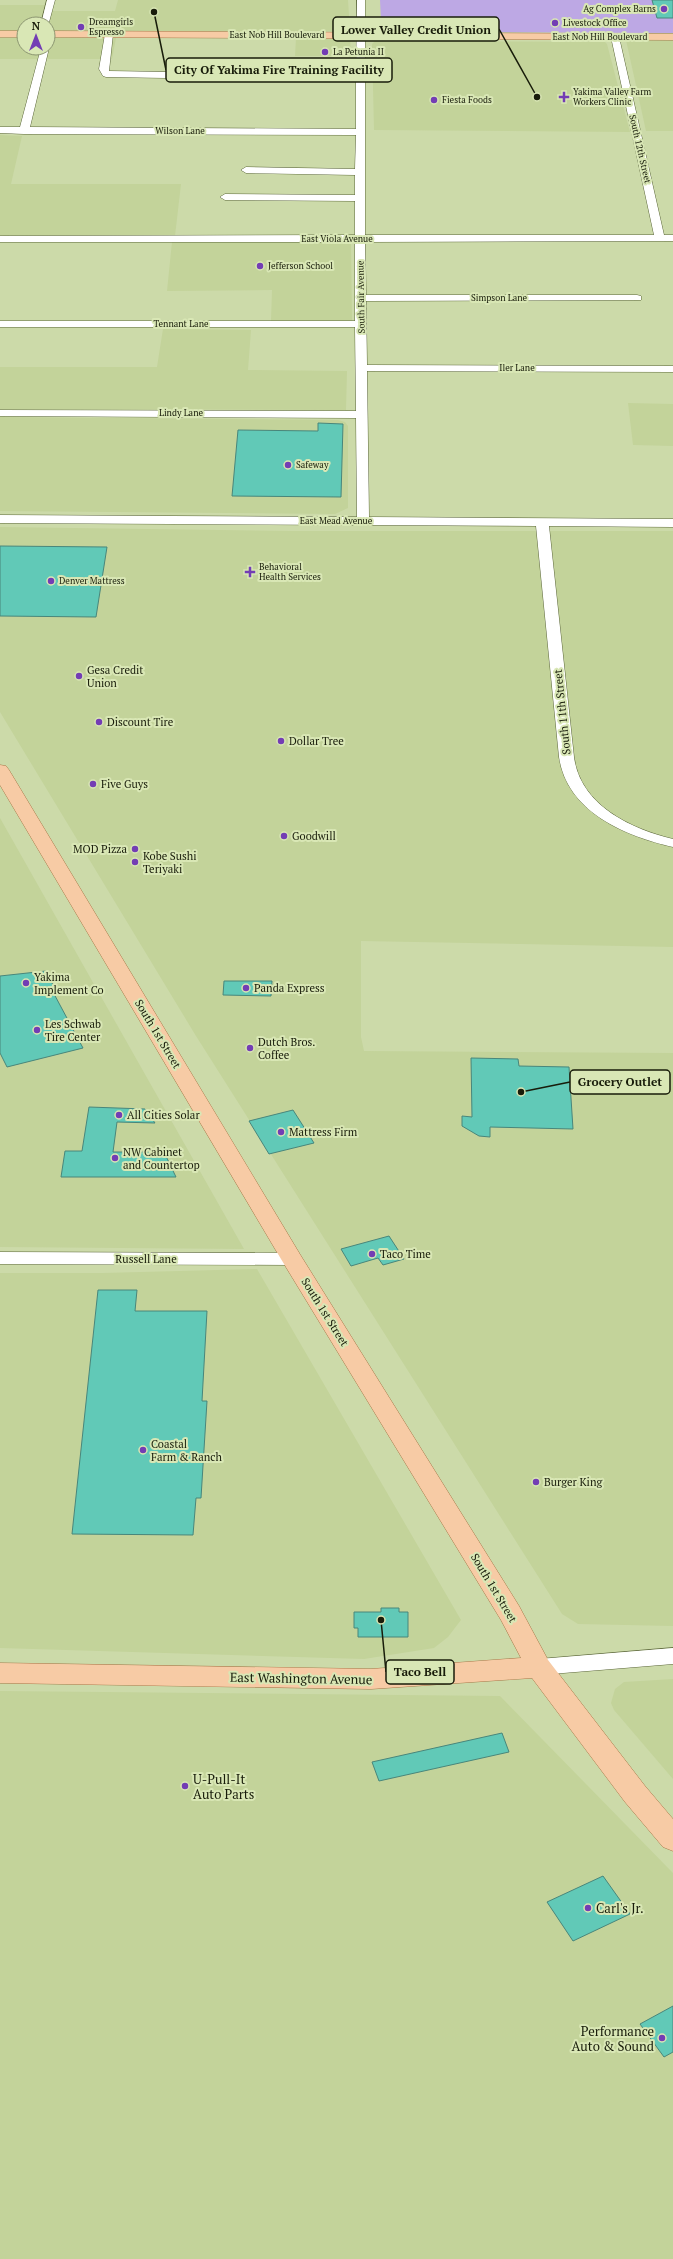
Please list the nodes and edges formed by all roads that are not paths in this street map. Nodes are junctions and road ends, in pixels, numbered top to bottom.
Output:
1 (51, 0) edge
2 (361, 0) edge
3 (47, 16) edge
4 (0, 34) edge
5 (16, 34) edge
6 (56, 34) edge
7 (109, 34) junction
8 (361, 35) junction
9 (615, 37) junction
10 (673, 37) edge
11 (43, 56) edge
12 (360, 78) junction
13 (0, 130) edge
14 (24, 131) junction
15 (361, 132) junction
16 (246, 170) dead end
17 (361, 172) junction
18 (225, 197) dead end
19 (360, 198) junction
20 (660, 238) junction
21 (673, 238) edge
22 (0, 239) edge
23 (360, 239) junction
24 (361, 298) junction
25 (637, 298) dead end
26 (0, 324) edge
27 (361, 324) junction
28 (362, 368) junction
29 (673, 369) edge
30 (0, 412) edge
31 (362, 415) junction
32 (0, 519) edge
33 (363, 522) junction
34 (542, 523) junction
35 (673, 524) edge
36 (0, 770) edge
37 (673, 842) edge
38 (0, 1258) edge
39 (292, 1259) junction
40 (673, 1656) edge
41 (539, 1667) junction
42 (0, 1673) edge
43 (673, 1839) edge

1 - 3 street
2 - 8 street, South Fair Avenue
4 - 5 main road
6 - 7 main road, East Nob Hill Boulevard
7 - 8 main road, East Nob Hill Boulevard
7 - 12 street
8 - 9 main road, East Nob Hill Boulevard
8 - 12 street, South Fair Avenue
9 - 10 main road, East Nob Hill Boulevard
9 - 20 street, South 12th Street
11 - 14 street
12 - 15 street, South Fair Avenue
13 - 14 street, Wilson Lane
14 - 15 street, Wilson Lane
15 - 17 street, South Fair Avenue
16 - 17 street
17 - 19 street, South Fair Avenue
18 - 19 street
19 - 23 street, South Fair Avenue
20 - 21 street, East Viola Avenue
20 - 23 street, East Viola Avenue
22 - 23 street, East Viola Avenue
23 - 24 street, South Fair Avenue
24 - 25 street, Simpson Lane
24 - 27 street, South Fair Avenue
26 - 27 street, Tennant Lane
27 - 28 street, South Fair Avenue
28 - 29 street, Iler Lane
28 - 31 street, South Fair Avenue
30 - 31 street, Lindy Lane
31 - 33 street, South Fair Avenue
32 - 33 street, East Mead Avenue
33 - 34 street, East Mead Avenue
34 - 35 street, East Mead Avenue
34 - 37 street, South 11th Street
36 - 39 main road, South 1st Street
38 - 39 street, Russell Lane
39 - 41 main road, South 1st Street
40 - 41 street, East Washington Avenue
41 - 42 main road, East Washington Avenue
41 - 43 main road, South 1st Street

